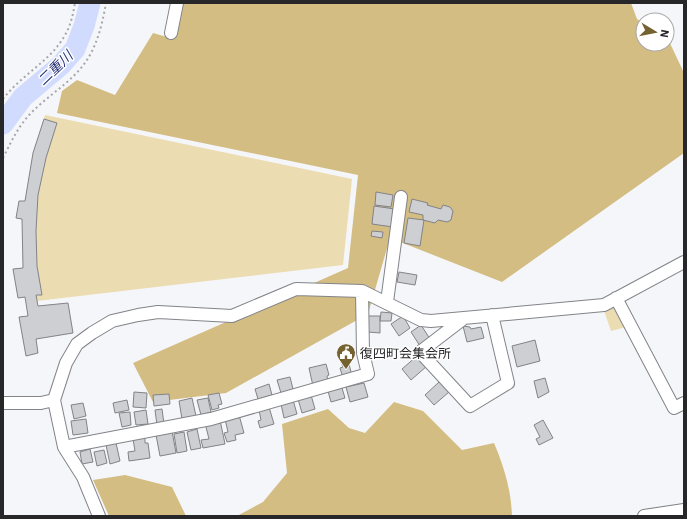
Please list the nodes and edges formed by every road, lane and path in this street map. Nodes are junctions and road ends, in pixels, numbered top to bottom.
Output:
1 (75, 3) edge
2 (106, 3) edge
3 (178, 3) edge
4 (171, 33) dead end
5 (3, 99) edge
6 (3, 158) edge
7 (401, 197) dead end
8 (684, 262) edge
9 (362, 291) junction
10 (616, 298) junction
11 (386, 302) junction
12 (492, 315) junction
13 (463, 319) junction
14 (54, 400) junction
15 (3, 403) edge
16 (684, 403) edge
17 (64, 447) junction
18 (684, 510) edge
19 (99, 516) edge
20 (644, 516) edge

1 - 5 path
2 - 6 path
3 - 4 street
7 - 11 street
8 - 10 street
9 - 11 street
9 - 14 street
9 - 17 street
10 - 12 street
10 - 16 street
11 - 13 street
12 - 13 street
12 - 13 street
14 - 15 street
14 - 17 street
17 - 19 street
18 - 20 street

